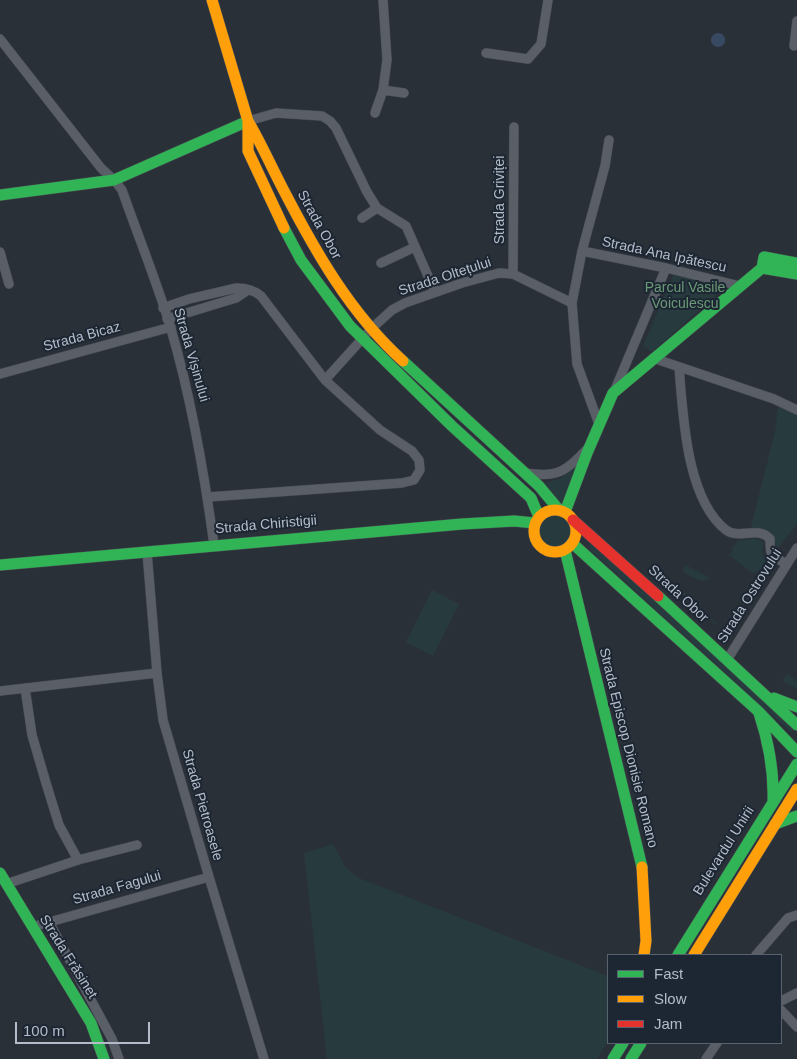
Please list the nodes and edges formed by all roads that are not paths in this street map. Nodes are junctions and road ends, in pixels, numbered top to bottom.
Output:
1 (212, 0) edge
2 (384, 0) edge
3 (548, 0) edge
4 (797, 21) edge
5 (0, 39) edge
6 (794, 46) dead end
7 (486, 53) dead end
8 (383, 90) junction
9 (404, 93) dead end
10 (376, 113) dead end
11 (248, 121) junction
12 (514, 127) dead end
13 (609, 140) dead end
14 (114, 180) junction
15 (0, 195) edge
16 (377, 208) junction
17 (362, 218) dead end
18 (415, 247) junction
19 (582, 251) junction
20 (0, 252) edge
21 (381, 262) dead end
22 (763, 263) junction
23 (797, 264) edge
24 (666, 268) junction
25 (513, 274) junction
26 (797, 274) edge
27 (9, 284) dead end
28 (740, 286) junction
29 (248, 290) junction
30 (435, 292) junction
31 (572, 303) junction
32 (163, 308) junction
33 (169, 323) junction
34 (372, 329) junction
35 (362, 340) junction
36 (653, 358) junction
37 (679, 367) junction
38 (0, 374) edge
39 (325, 380) junction
40 (613, 393) junction
41 (797, 410) edge
42 (599, 424) junction
43 (591, 445) junction
44 (525, 473) junction
45 (208, 497) junction
46 (565, 514) junction
47 (537, 520) junction
48 (214, 545) junction
49 (568, 546) junction
50 (797, 548) edge
51 (147, 552) junction
52 (786, 564) junction
53 (0, 566) edge
54 (726, 660) junction
55 (157, 673) junction
56 (26, 688) junction
57 (0, 691) edge
58 (762, 692) junction
59 (797, 707) edge
60 (758, 711) junction
61 (797, 725) edge
62 (797, 752) edge
63 (797, 764) edge
64 (797, 789) edge
65 (773, 801) junction
66 (797, 816) edge
67 (774, 824) junction
68 (137, 845) dead end
69 (78, 860) junction
70 (0, 874) edge
71 (209, 877) junction
72 (6, 884) junction
73 (797, 915) edge
74 (49, 922) junction
75 (32, 927) junction
76 (644, 954) edge
77 (679, 954) edge
78 (695, 954) edge
79 (757, 954) edge
80 (797, 993) edge
81 (782, 1000) edge
82 (782, 1011) edge
83 (797, 1027) edge
84 (622, 1044) edge
85 (639, 1044) edge
86 (716, 1044) edge
87 (104, 1059) edge
88 (119, 1059) edge
89 (264, 1059) edge
90 (613, 1059) edge
91 (630, 1059) edge
92 (706, 1059) edge

1 - 11 main road
2 - 8 street
3 - 7 street
4 - 6 street
5 - 14 street, Strada Vișinului
8 - 9 street
8 - 10 street
11 - 14 main road
11 - 16 street
11 - 34 main road, Strada Obor
11 - 35 main road
12 - 25 street, Strada Griviței
13 - 19 street
14 - 15 main road
14 - 32 street, Strada Vișinului
16 - 17 street
16 - 18 street
18 - 21 street
18 - 30 street
19 - 24 street, Strada Ana Ipătescu
19 - 31 street
20 - 27 street
22 - 23 main road
22 - 26 main road
22 - 28 main road
24 - 28 street, Strada Ana Ipătescu
24 - 40 street
25 - 30 street, Strada Oltețului
25 - 31 street, Strada Oltețului
28 - 36 main road
29 - 32 street
29 - 33 street
29 - 39 street
30 - 34 street, Strada Oltețului
31 - 42 street
32 - 33 street, Strada Vișinului
33 - 38 street, Strada Bicaz
33 - 45 street, Strada Vișinului
34 - 35 street, Strada Oltețului
34 - 44 main road, Strada Obor
35 - 39 street
35 - 47 main road
36 - 37 street
36 - 40 main road
37 - 41 street
37 - 52 street
39 - 45 street
40 - 42 main road
42 - 43 main road
43 - 44 street
43 - 46 main road
44 - 46 main road, Strada Obor
45 - 48 street, Strada Vișinului
46 - 47 main road
46 - 49 main road
46 - 54 main road, Strada Obor
47 - 48 main road, Strada Chiristigii
47 - 49 main road
48 - 51 main road, Strada Chiristigii
49 - 60 main road
49 - 76 main road, Strada Episcop Dionisie Romano
50 - 52 street, Strada Ostrovului
51 - 53 main road, Strada Chiristigii
51 - 55 street, Strada Pietroasele
52 - 54 street, Strada Ostrovului
54 - 58 main road, Strada Obor
55 - 56 street
55 - 71 street, Strada Pietroasele
56 - 57 street
56 - 69 street
58 - 59 main road
58 - 61 main road
60 - 62 main road
60 - 65 main road
63 - 65 main road, Bulevardul Unirii
64 - 67 main road, Bulevardul Unirii
65 - 77 main road, Bulevardul Unirii
66 - 67 main road
67 - 78 main road, Bulevardul Unirii
68 - 69 street
69 - 72 street
70 - 72 main road, Strada Frăsinet
71 - 74 street, Strada Fagului
71 - 89 street, Strada Pietroasele
72 - 75 main road, Strada Frăsinet
73 - 79 street
74 - 75 street, Strada Fagului
74 - 88 street
75 - 87 main road, Strada Frăsinet
80 - 81 street
82 - 83 street
84 - 90 main road
85 - 91 main road
86 - 92 street

